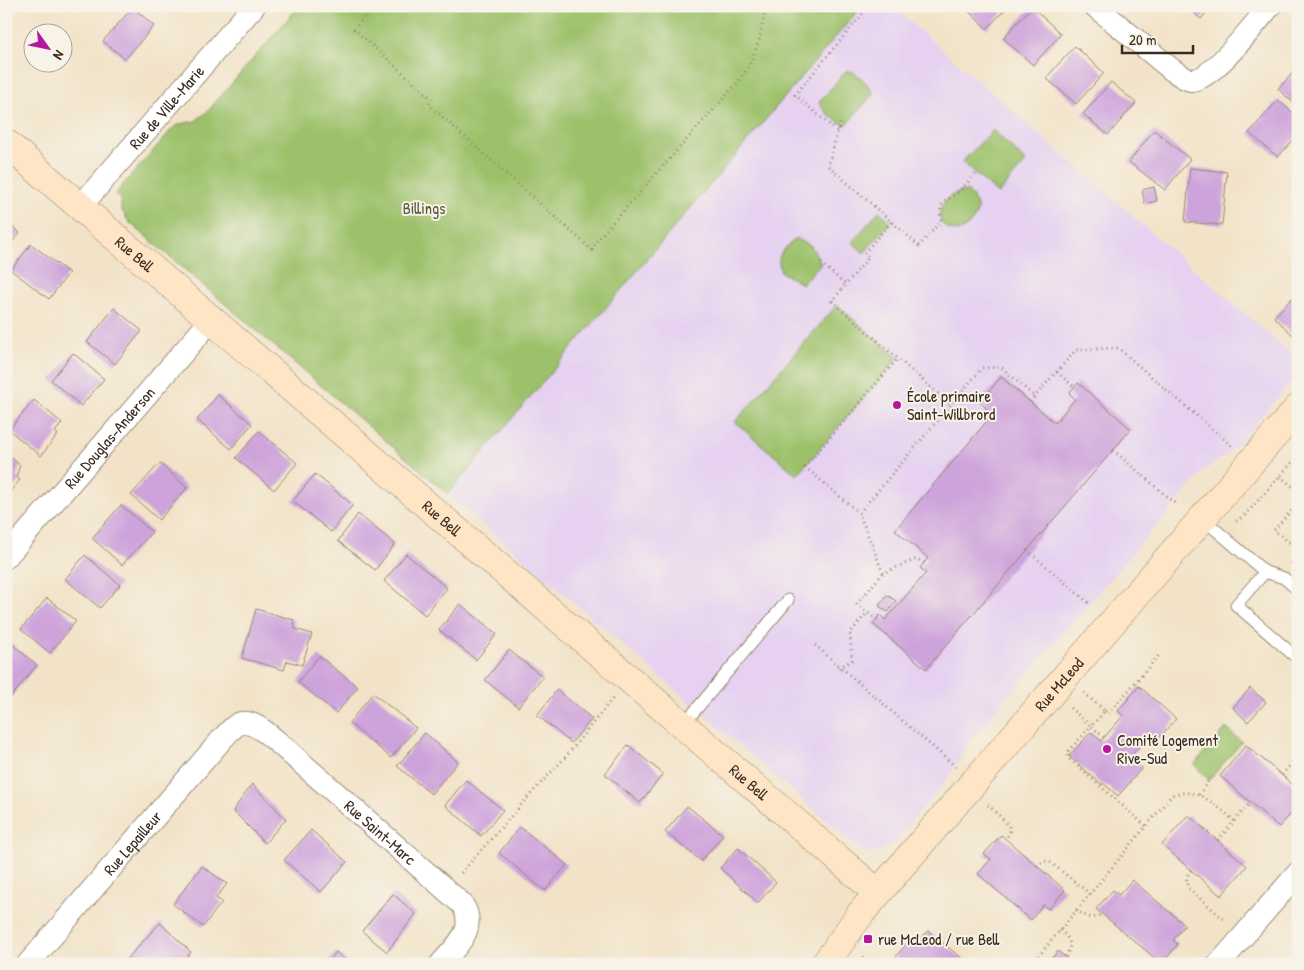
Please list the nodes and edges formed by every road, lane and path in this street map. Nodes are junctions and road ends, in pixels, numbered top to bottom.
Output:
1 (254, 6) edge
2 (374, 6) edge
3 (766, 6) edge
4 (869, 6) edge
5 (1095, 6) edge
6 (1270, 6) edge
7 (840, 123) dead end
8 (837, 131) junction
9 (6, 144) edge
10 (976, 174) dead end
11 (80, 207) junction
12 (891, 222) junction
13 (821, 263) dead end
14 (846, 285) junction
15 (212, 319) junction
16 (898, 358) junction
17 (1057, 372) junction
18 (1074, 387) dead end
19 (1035, 397) junction
20 (1030, 402) dead end
21 (951, 405) junction
22 (1298, 408) edge
23 (1235, 449) dead end
24 (1113, 450) dead end
25 (1298, 456) edge
26 (1280, 476) junction
27 (1298, 491) edge
28 (1298, 503) edge
29 (1177, 505) dead end
30 (859, 513) junction
31 (1202, 518) junction
32 (1233, 522) dead end
33 (1298, 549) edge
34 (1027, 550) dead end
35 (6, 557) edge
36 (924, 563) dead end
37 (1265, 572) junction
38 (883, 573) junction
39 (1298, 590) edge
40 (788, 600) dead end
41 (1091, 605) dead end
42 (867, 613) junction
43 (877, 620) dead end
44 (815, 645) dead end
45 (1160, 654) dead end
46 (1298, 660) edge
47 (839, 668) junction
48 (1082, 690) dead end
49 (618, 692) dead end
50 (1068, 706) dead end
51 (1105, 711) junction
52 (239, 724) joint
53 (683, 724) junction
54 (1092, 726) junction
55 (1104, 737) dead end
56 (1298, 761) edge
57 (958, 769) dead end
58 (1282, 775) dead end
59 (1209, 780) dead end
60 (1199, 795) junction
61 (984, 802) dead end
62 (1251, 802) dead end
63 (1235, 821) junction
64 (1146, 826) junction
65 (1006, 839) dead end
66 (1218, 840) dead end
67 (1037, 866) dead end
68 (1191, 870) dead end
69 (1298, 873) edge
70 (456, 879) dead end
71 (878, 892) junction
72 (1090, 894) junction
73 (1076, 910) junction
74 (1102, 914) dead end
75 (1229, 923) dead end
76 (1060, 930) junction
77 (858, 954) dead end
78 (1065, 957) dead end
79 (28, 964) edge
80 (441, 964) edge
81 (825, 964) edge
82 (871, 964) edge
83 (1032, 964) edge
84 (1218, 964) edge

1 - 11 street, Rue de Ville-Marie
2 - 3 path
4 - 8 path
5 - 6 street
7 - 8 path
8 - 12 path
9 - 11 street, Rue Bell
10 - 12 path
11 - 15 street, Rue Bell
12 - 14 path
13 - 14 path
14 - 16 path
15 - 35 street, Rue Douglas-Anderson
15 - 53 street, Rue Bell
16 - 21 path
16 - 30 path
17 - 18 path
17 - 19 path
17 - 23 path
19 - 20 path
19 - 21 path
21 - 30 path
22 - 31 street, Rue McLeod
24 - 29 path
25 - 26 path
26 - 27 path
26 - 32 path
28 - 33 path
30 - 38 path
31 - 37 lane
31 - 71 street, Rue McLeod
34 - 41 path
36 - 38 path
37 - 39 lane
37 - 46 lane
38 - 42 path
40 - 53 lane
42 - 43 path
42 - 47 path
44 - 47 path
45 - 51 path
47 - 57 path
48 - 51 path
49 - 70 path
50 - 54 path
51 - 54 path
52 - 79 street, Rue Lepailleur
52 - 80 street, Rue Saint-Marc
53 - 71 street, Rue Bell
54 - 55 path
54 - 64 path
56 - 58 path
59 - 60 path
60 - 63 path
60 - 64 path
61 - 65 path
62 - 63 path
63 - 66 path
64 - 72 path
67 - 72 path
68 - 75 path
69 - 84 street
71 - 81 street, Rue McLeod
72 - 73 path
73 - 74 path
73 - 76 path
76 - 78 path
76 - 83 path
77 - 82 path

